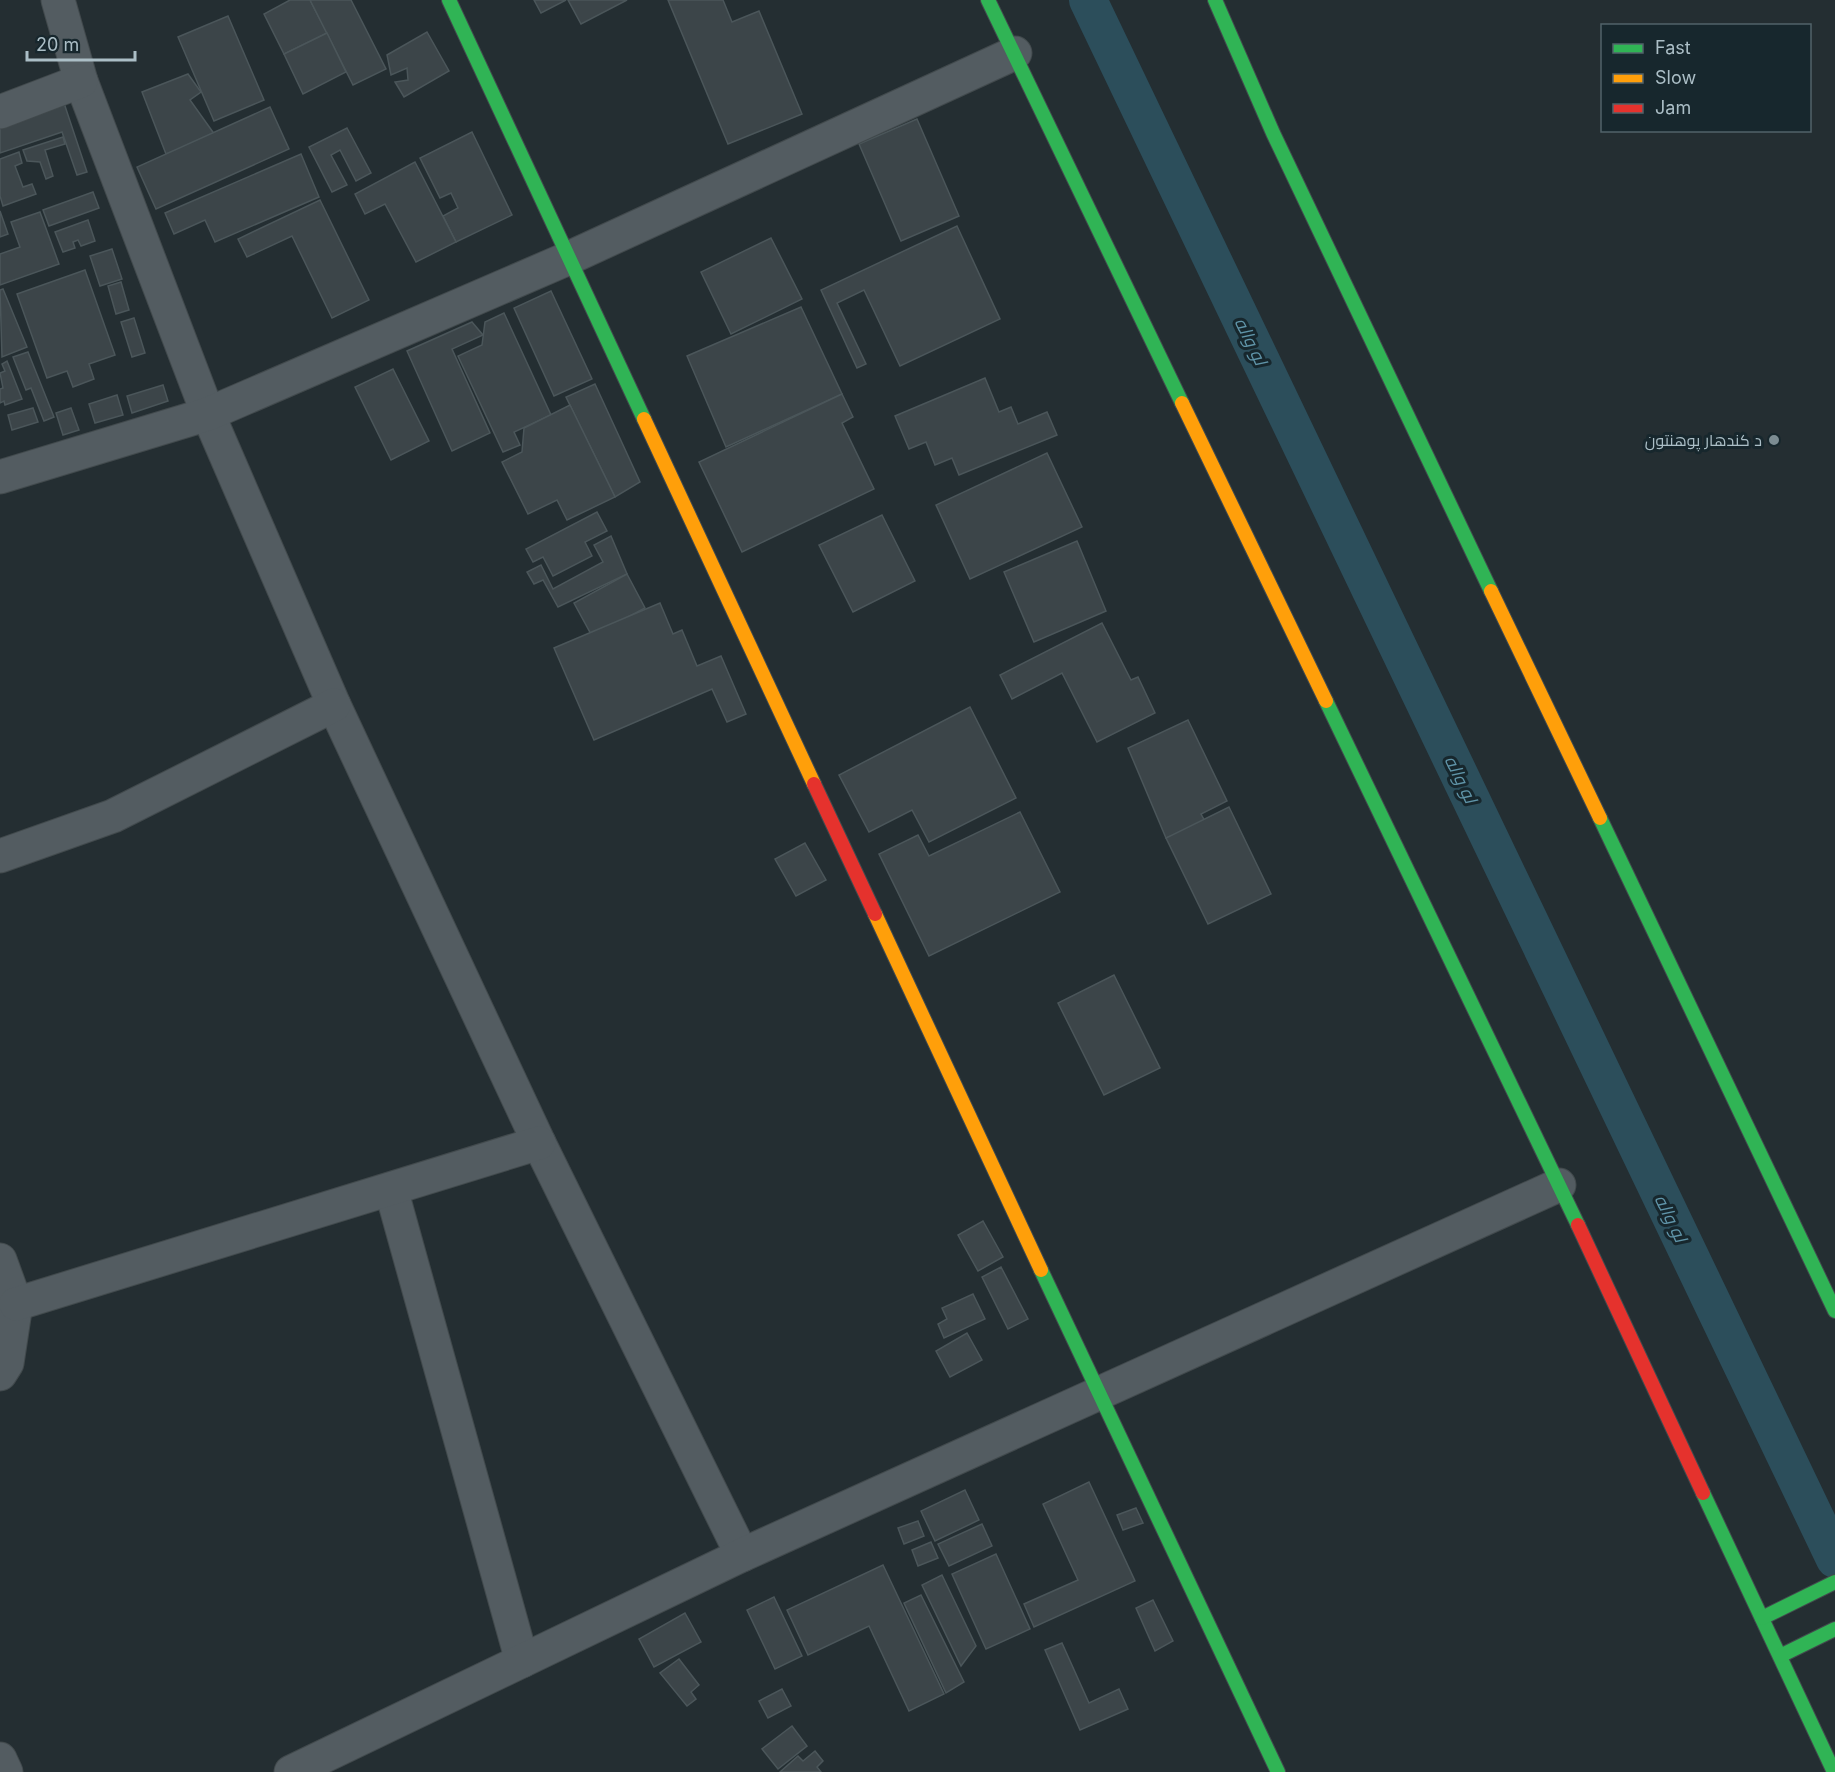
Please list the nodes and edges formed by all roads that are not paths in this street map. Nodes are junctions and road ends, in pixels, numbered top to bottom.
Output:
1 (58, 0) edge
2 (449, 0) edge
3 (988, 0) edge
4 (1215, 0) edge
5 (1015, 53) junction
6 (81, 81) junction
7 (0, 112) edge
8 (569, 258) junction
9 (208, 414) junction
10 (0, 477) edge
11 (334, 705) junction
12 (0, 856) edge
13 (539, 1143) junction
14 (1559, 1185) junction
15 (391, 1189) junction
16 (0, 1260) edge
17 (16, 1304) junction
18 (1835, 1311) edge
19 (0, 1374) edge
20 (1100, 1395) junction
21 (742, 1555) junction
22 (1835, 1582) edge
23 (1762, 1618) junction
24 (1835, 1629) edge
25 (1780, 1656) junction
26 (522, 1661) junction
27 (0, 1759) edge
28 (6, 1772) edge
29 (291, 1772) edge
30 (1278, 1772) edge
31 (1834, 1772) edge

1 - 6 street
2 - 8 street
3 - 5 street
4 - 18 street
5 - 8 street
5 - 14 street
6 - 7 street
6 - 9 street
8 - 9 street
8 - 20 street
9 - 10 street
9 - 11 street
11 - 12 street
11 - 13 street
13 - 15 street
13 - 21 street
14 - 20 street
14 - 23 street
15 - 17 street
15 - 26 street
16 - 17 street
17 - 19 street
20 - 21 street
20 - 30 street
21 - 26 street
22 - 23 street
23 - 25 street
24 - 25 street
25 - 31 street
26 - 29 street
27 - 28 street

